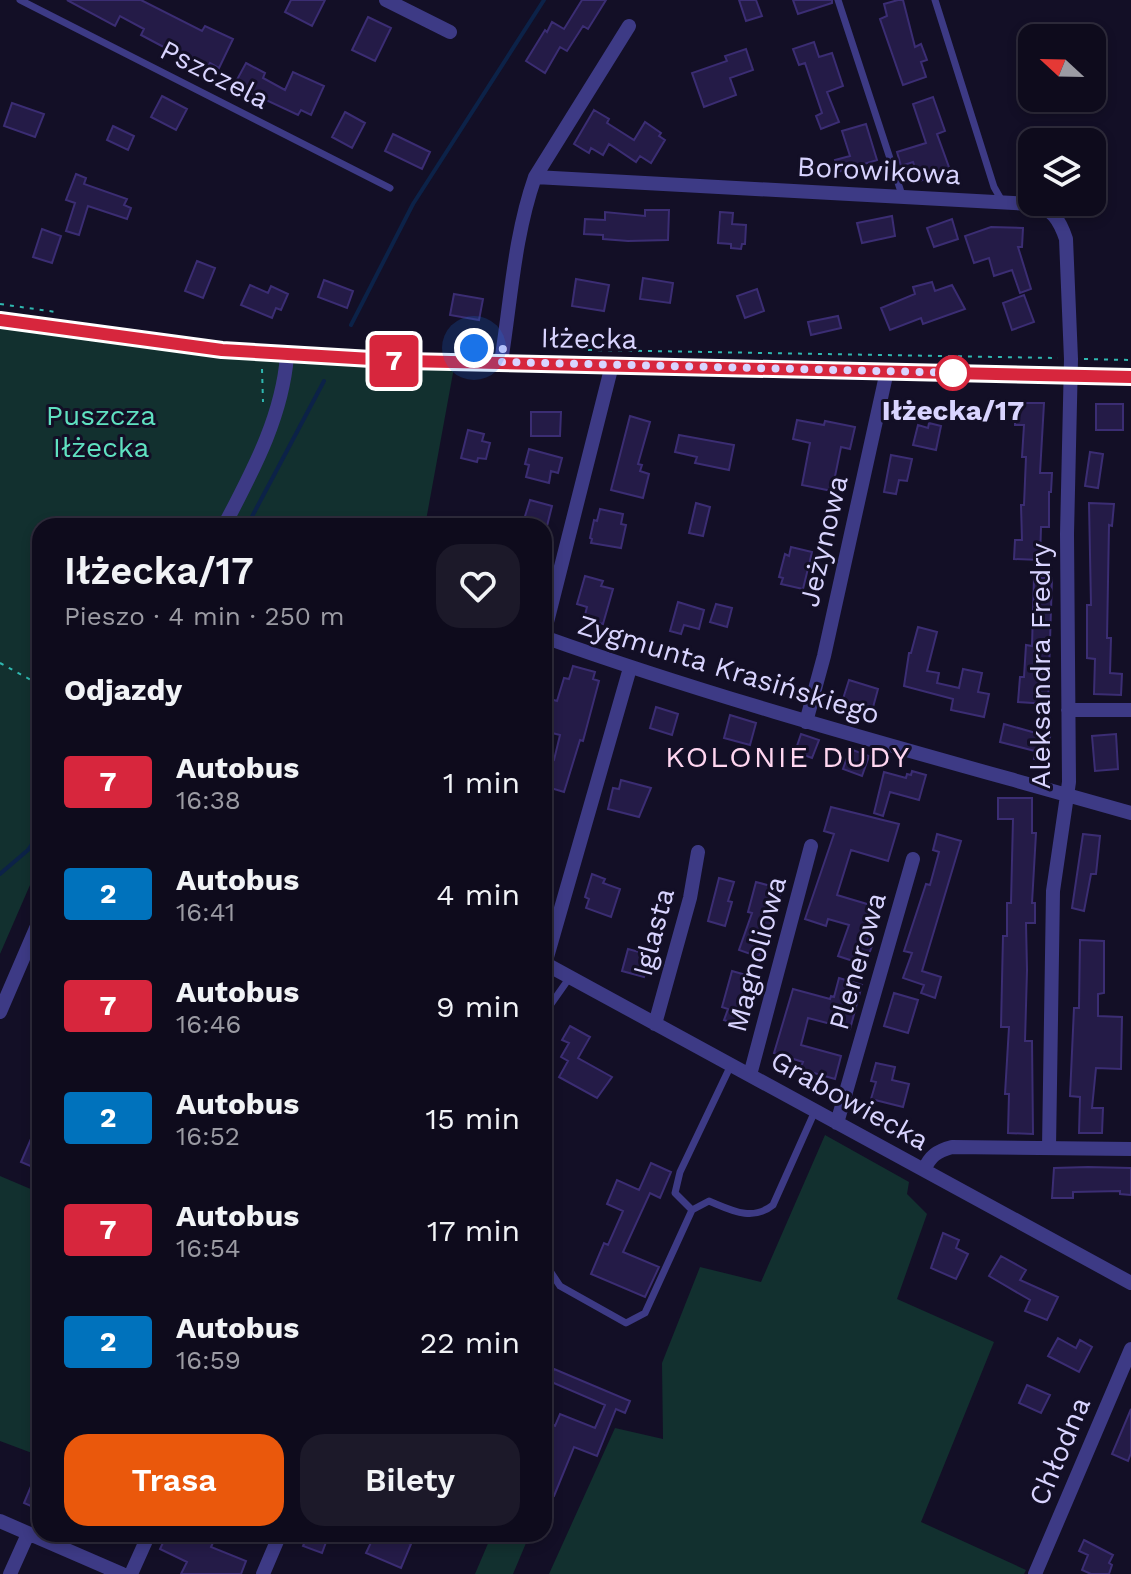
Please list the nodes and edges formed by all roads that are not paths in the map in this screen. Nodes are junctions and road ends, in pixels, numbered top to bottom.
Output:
1 (20, 0) edge
2 (386, 0) edge
3 (838, 0) edge
4 (935, 0) edge
5 (629, 26) dead end
6 (450, 32) dead end
7 (535, 177) junction
8 (390, 188) dead end
9 (902, 197) junction
10 (1003, 203) junction
11 (0, 320) edge
12 (287, 356) junction
13 (501, 362) junction
14 (612, 365) junction
15 (887, 371) junction
16 (1070, 375) junction
17 (1131, 377) edge
18 (228, 518) edge
19 (552, 604) edge
20 (552, 639) edge
21 (630, 668) junction
22 (1068, 710) junction
23 (1131, 710) edge
24 (806, 722) junction
25 (1068, 795) junction
26 (1131, 813) edge
27 (811, 846) dead end
28 (698, 852) dead end
29 (913, 859) dead end
30 (32, 938) edge
31 (552, 939) edge
32 (552, 967) edge
33 (570, 977) junction
34 (552, 1003) edge
35 (0, 1012) edge
36 (655, 1024) junction
37 (731, 1065) junction
38 (750, 1075) junction
39 (815, 1111) junction
40 (837, 1123) junction
41 (1049, 1148) junction
42 (1131, 1149) edge
43 (924, 1170) junction
44 (692, 1210) junction
45 (552, 1274) edge
46 (1131, 1283) edge
47 (1131, 1349) edge
48 (0, 1521) edge
49 (28, 1534) junction
50 (32, 1536) edge
51 (47, 1542) edge
52 (145, 1542) edge
53 (277, 1542) edge
54 (10, 1574) edge
55 (122, 1574) edge
56 (131, 1574) edge
57 (263, 1574) edge
58 (1035, 1574) edge

1 - 8 lane, Pszczela
2 - 6 street
3 - 9 lane
4 - 10 lane
5 - 7 street
7 - 9 street, Borowikowa
7 - 13 street
9 - 10 street, Borowikowa
10 - 16 street, Borowikowa
11 - 12 street, Iłżecka
12 - 13 street, Iłżecka
12 - 18 street
13 - 14 street, Iłżecka
14 - 15 street, Iłżecka
14 - 19 street
15 - 16 street, Iłżecka
15 - 24 street, Jeżynowa
16 - 17 street, Iłżecka
16 - 22 street, Aleksandra Fredry
20 - 21 street, Zygmunta Krasińskiego
21 - 24 street, Zygmunta Krasińskiego
21 - 31 street
22 - 23 street
22 - 25 street, Aleksandra Fredry
24 - 25 street, Zygmunta Krasińskiego
25 - 26 street, Zygmunta Krasińskiego
25 - 41 street, Aleksandra Fredry
27 - 38 street, Magnoliowa
28 - 36 street, Iglasta
29 - 40 street, Plenerowa
30 - 35 street
32 - 33 street, Grabowiecka
33 - 34 lane
33 - 36 street, Grabowiecka
36 - 37 street, Grabowiecka
37 - 38 street, Grabowiecka
37 - 44 lane
38 - 39 street, Grabowiecka
39 - 40 street, Grabowiecka
39 - 44 lane
40 - 43 street, Grabowiecka
41 - 42 street
41 - 43 street
43 - 46 street, Grabowiecka
44 - 45 lane
47 - 58 street, Chłodna
48 - 49 street
49 - 50 street
49 - 54 street
51 - 55 street
52 - 56 street
53 - 57 street

